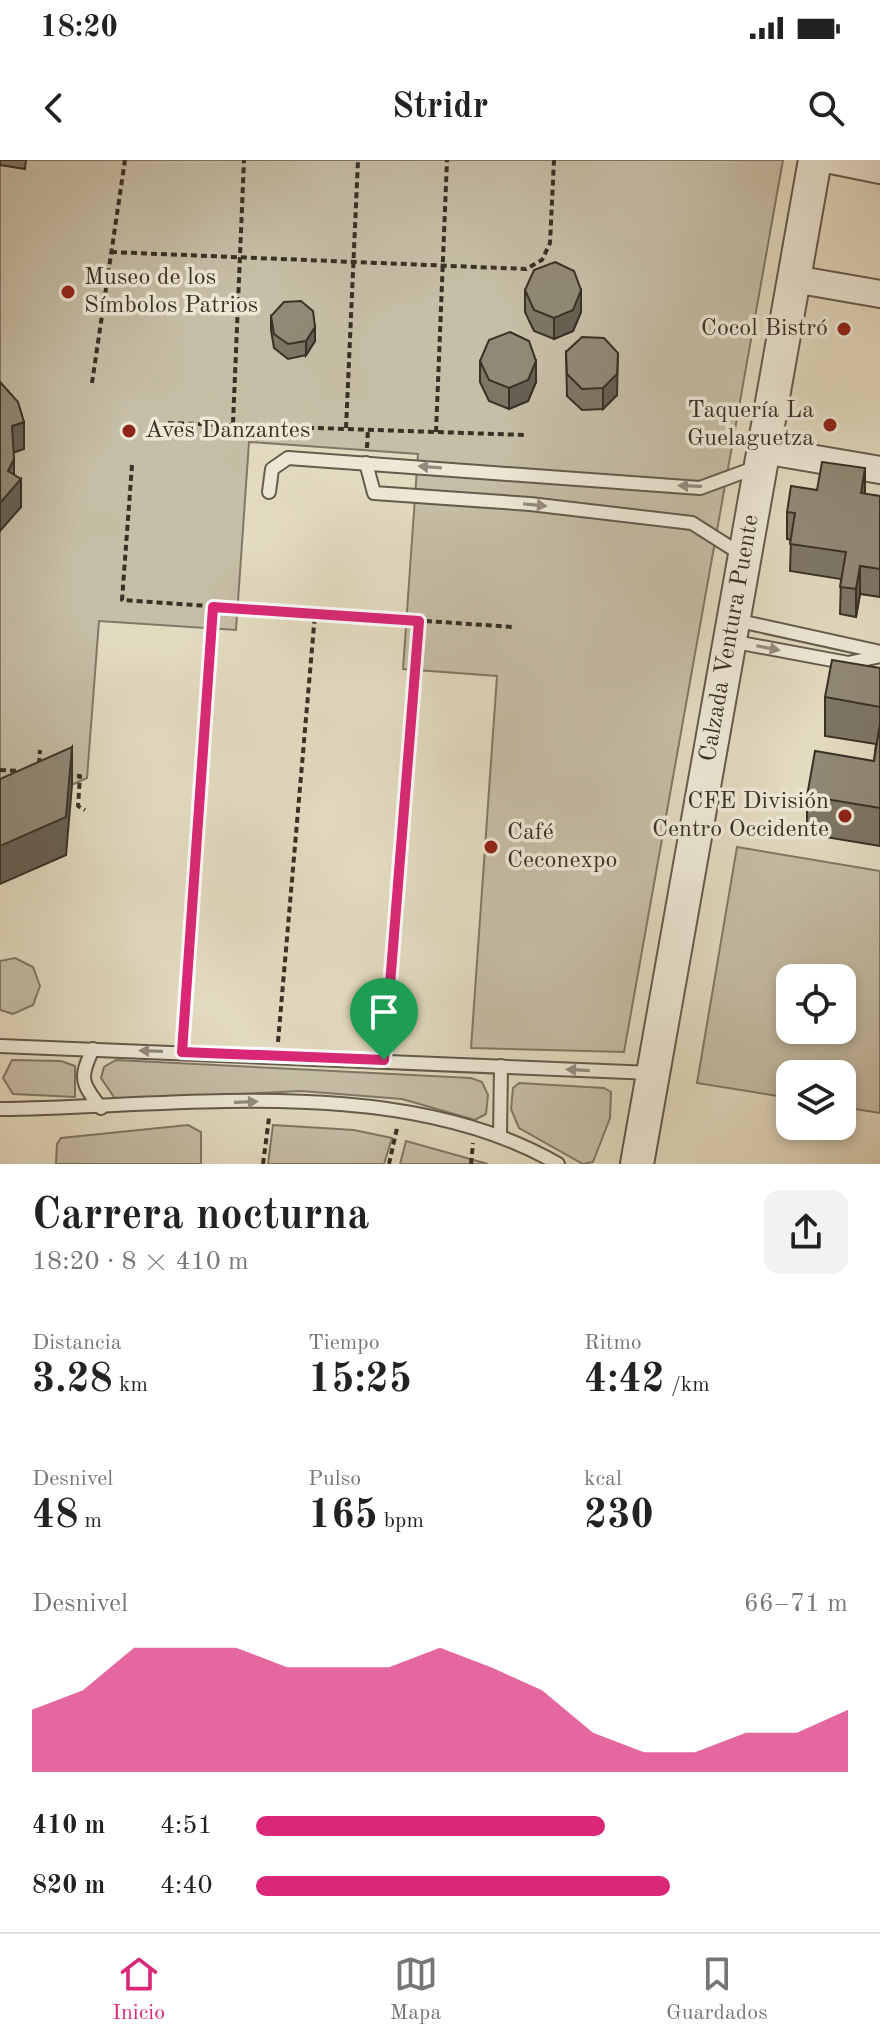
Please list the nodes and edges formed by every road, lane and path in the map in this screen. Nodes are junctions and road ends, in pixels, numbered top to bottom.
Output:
1 (125, 160) edge
2 (244, 160) edge
3 (358, 160) edge
4 (447, 160) edge
5 (554, 160) edge
6 (815, 160) edge
7 (831, 160) edge
8 (880, 170) edge
9 (111, 252) junction
10 (240, 257) junction
11 (353, 262) junction
12 (443, 266) junction
13 (794, 279) junction
14 (880, 294) edge
15 (92, 383) dead end
16 (168, 423) dead end
17 (233, 423) junction
18 (346, 428) junction
19 (436, 432) junction
20 (525, 435) dead end
21 (762, 456) junction
22 (366, 463) junction
23 (132, 465) dead end
24 (880, 470) edge
25 (269, 492) dead end
26 (744, 561) junction
27 (213, 607) junction
28 (315, 614) junction
29 (419, 621) junction
30 (513, 627) dead end
31 (732, 630) junction
32 (880, 654) edge
33 (40, 750) dead end
34 (0, 770) edge
35 (31, 772) edge
36 (38, 772) edge
37 (52, 773) edge
38 (85, 810) dead end
39 (0, 1046) edge
40 (93, 1049) junction
41 (182, 1052) junction
42 (277, 1055) junction
43 (384, 1060) junction
44 (501, 1066) junction
45 (654, 1070) junction
46 (271, 1101) junction
47 (101, 1108) junction
48 (0, 1109) edge
49 (402, 1110) junction
50 (500, 1136) junction
51 (263, 1164) edge
52 (389, 1164) edge
53 (558, 1164) edge
54 (637, 1164) edge

1 - 9 path
2 - 10 path
3 - 11 path
4 - 12 path
5 - 12 path
6 - 13 street, Calzada Ventura Puente
7 - 8 street
9 - 10 path
9 - 15 path
10 - 11 path
10 - 17 path
11 - 12 path
11 - 18 path
12 - 19 path
13 - 14 street
13 - 21 street, Calzada Ventura Puente
16 - 17 path
17 - 18 path
18 - 19 path
19 - 20 path
21 -> 22 lane
21 - 24 street
21 - 26 street, Calzada Ventura Puente
22 - 25 lane
22 -> 26 lane
23 - 27 path
26 - 31 street, Calzada Ventura Puente
27 - 28 path
27 - 41 path
28 - 29 path
28 - 42 path
29 - 30 path
29 - 43 path
31 - 32 lane
31 -> 32 lane
31 - 45 street, Calzada Ventura Puente
33 - 36 path
34 - 35 path
37 - 38 path
39 - 40 lane
41 -> 40 lane
40 - 47 lane
41 - 42 lane
42 - 43 lane
43 - 44 lane
45 -> 44 lane
44 - 50 lane
45 - 54 street, Calzada Ventura Puente
47 -> 46 lane
46 - 49 lane
46 - 51 path
47 - 48 lane
49 - 50 lane
49 - 52 path
50 - 53 lane

